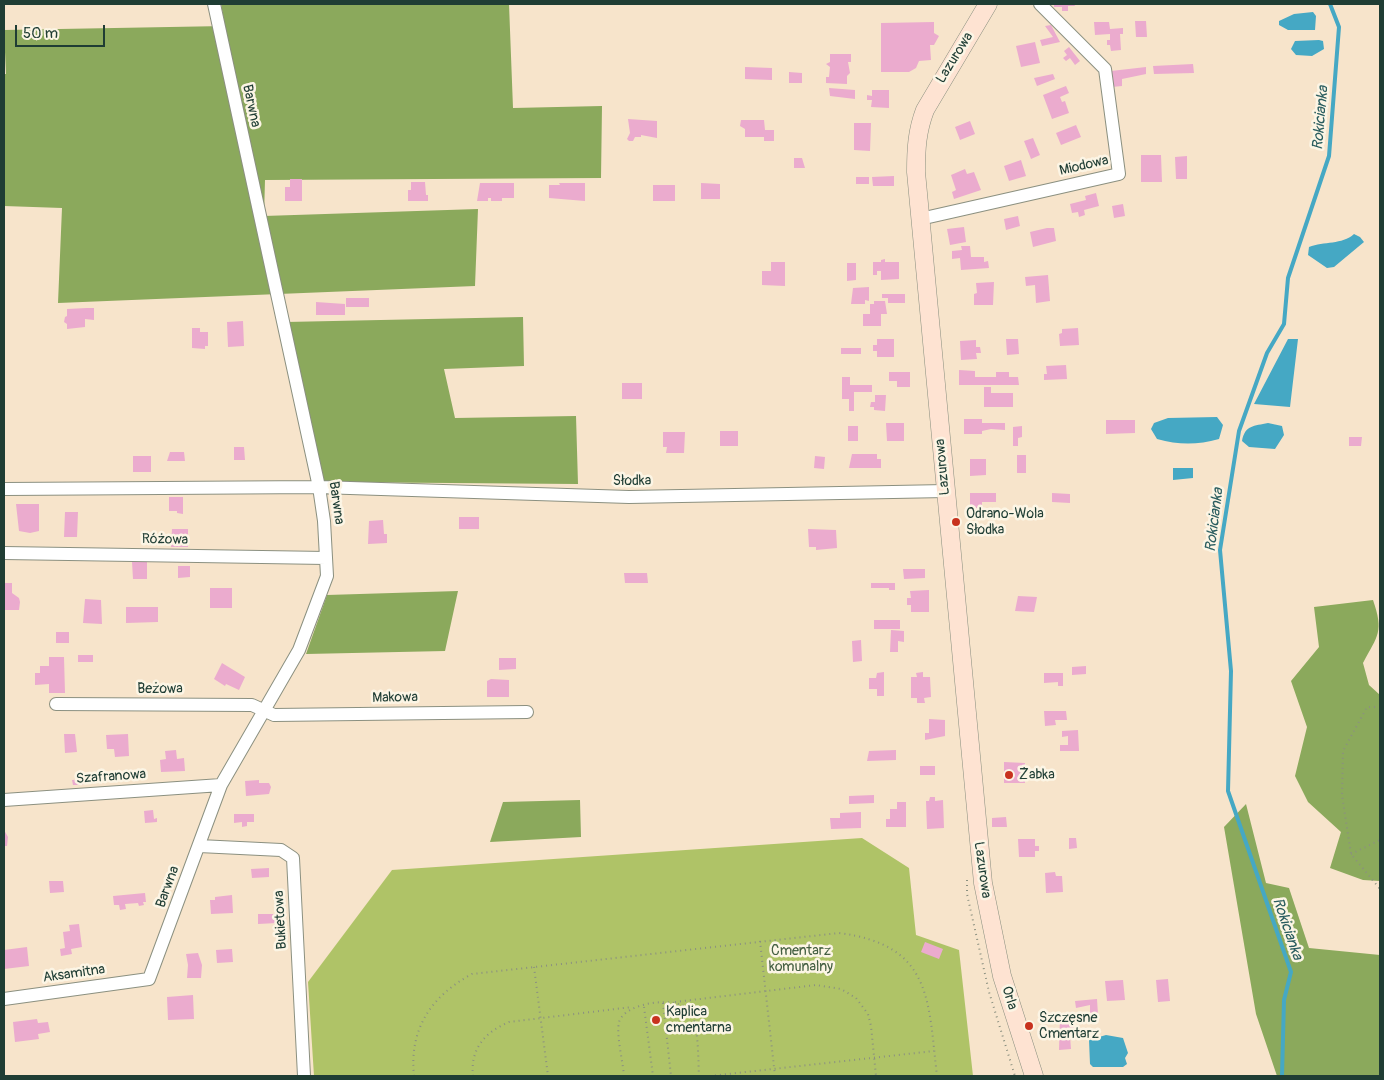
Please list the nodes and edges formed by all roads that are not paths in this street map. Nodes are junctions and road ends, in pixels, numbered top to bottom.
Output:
1 (214, 4) edge
2 (988, 4) edge
3 (1040, 4) edge
4 (920, 219) junction
5 (319, 487) junction
6 (4, 489) edge
7 (946, 491) junction
8 (4, 553) edge
9 (326, 558) junction
10 (56, 704) dead end
11 (264, 711) junction
12 (527, 712) dead end
13 (221, 785) junction
14 (4, 800) edge
15 (199, 846) junction
16 (1002, 976) joint
17 (149, 979) joint
18 (4, 999) edge
19 (304, 1076) edge
20 (1034, 1076) edge

1 - 5 street, Barwna
2 - 4 street, Lazurowa
3 - 4 street, Miodowa
4 - 7 street, Lazurowa
5 - 6 street, Słodka
5 - 7 street, Słodka
5 - 9 street, Barwna
7 - 16 street, Lazurowa
8 - 9 street, Różowa
9 - 11 street, Barwna
10 - 11 street, Beżowa
11 - 12 street, Makowa
11 - 13 street, Barwna
13 - 14 street, Szafranowa
13 - 15 street, Barwna
15 - 17 street, Barwna
15 - 19 street, Bukietowa
16 - 20 street, Orla
17 - 18 street, Aksamitna

